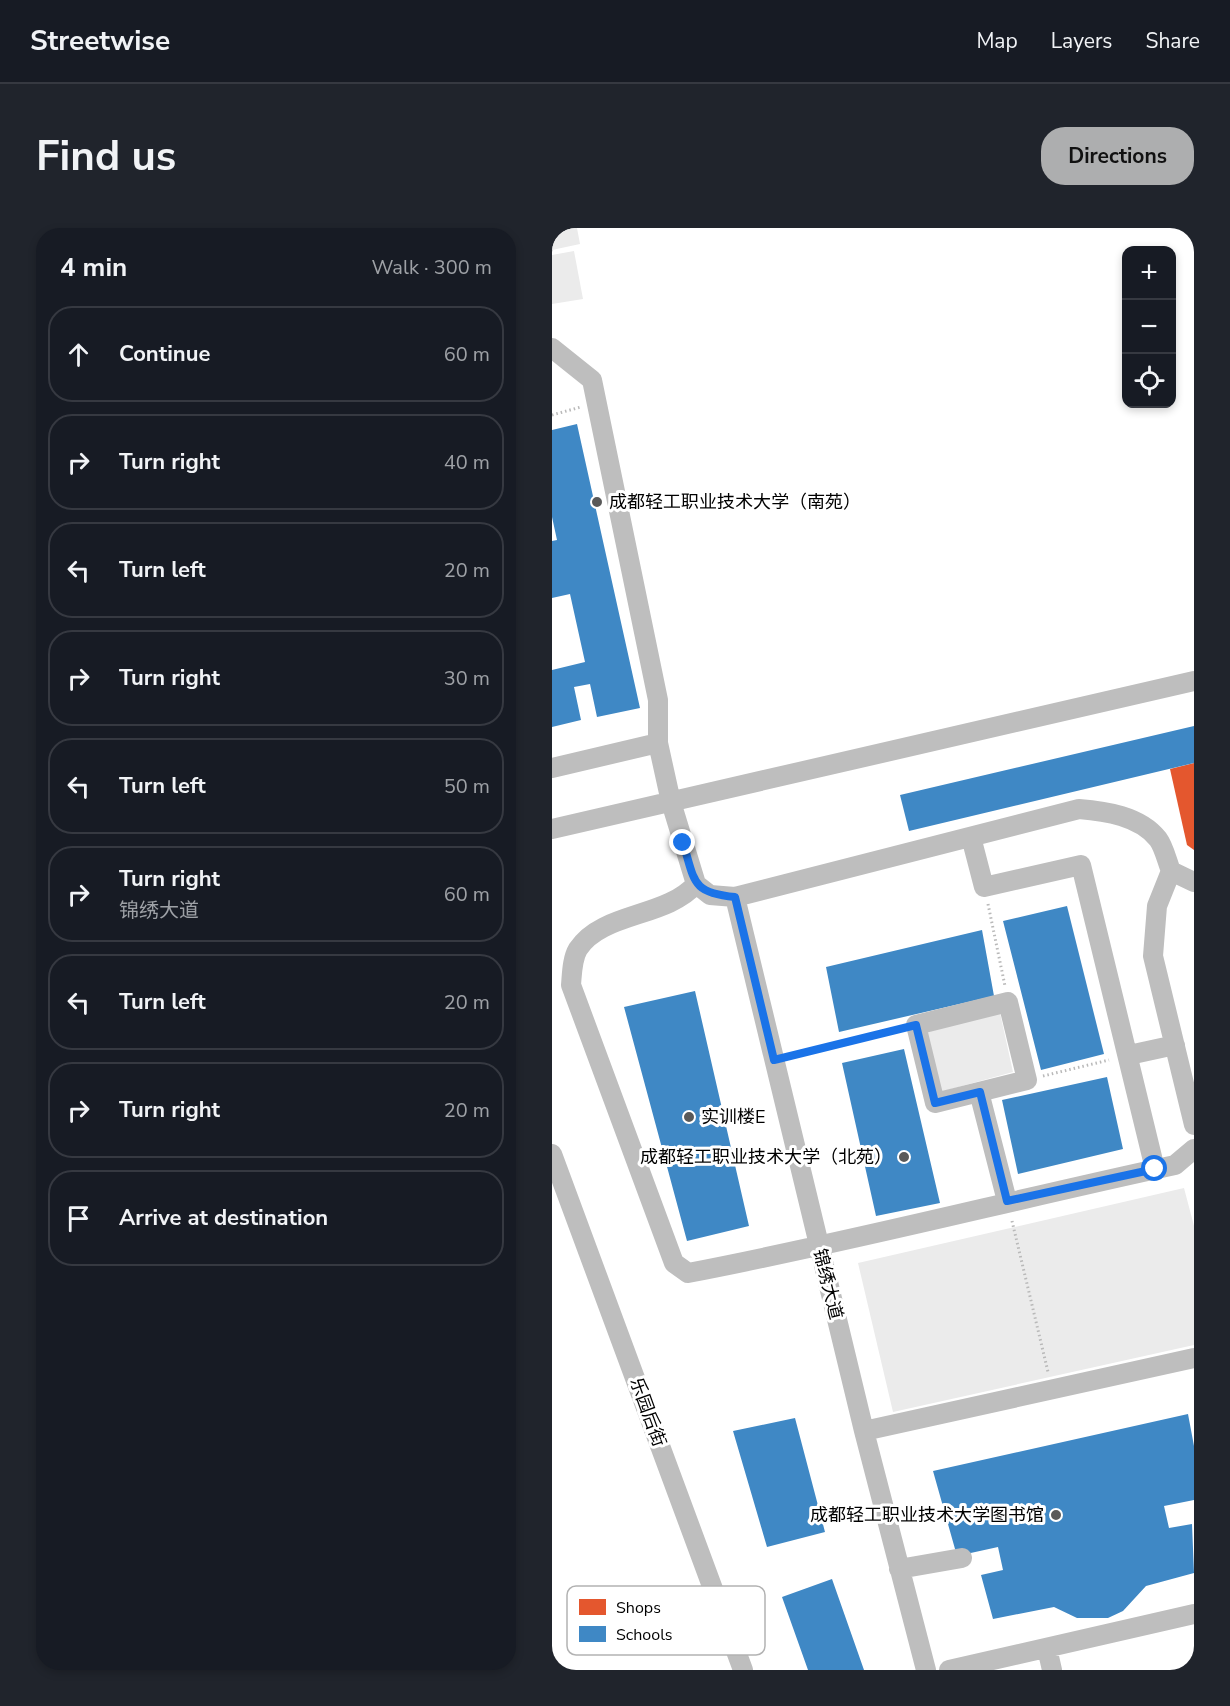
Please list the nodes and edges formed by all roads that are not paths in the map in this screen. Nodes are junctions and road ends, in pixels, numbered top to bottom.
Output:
1 (552, 348) edge
2 (1194, 681) edge
3 (658, 743) junction
4 (552, 768) edge
5 (671, 802) junction
6 (552, 829) edge
7 (971, 837) junction
8 (1171, 871) junction
9 (1194, 882) edge
10 (696, 884) junction
11 (735, 897) junction
12 (1175, 1045) junction
13 (1129, 1055) junction
14 (980, 1092) junction
15 (1194, 1125) edge
16 (1194, 1149) edge
17 (552, 1154) edge
18 (1155, 1169) junction
19 (1007, 1201) junction
20 (819, 1248) junction
21 (1194, 1358) edge
22 (864, 1431) junction
23 (962, 1558) dead end
24 (900, 1569) junction
25 (712, 1586) edge
26 (1193, 1613) edge
27 (1047, 1648) junction
28 (737, 1655) edge
29 (743, 1670) edge
30 (926, 1670) edge
31 (949, 1670) edge
32 (1052, 1670) edge

1 - 3 street
2 - 5 street
3 - 4 street
3 - 5 street
5 - 6 street
5 - 10 street
7 - 8 street
7 - 11 street
7 - 13 street
8 - 9 street
8 - 12 street
10 - 11 street
10 - 20 street
11 - 20 street, 锦绣大道
12 - 13 street
12 - 15 street
13 - 18 street
14 - 14 street
14 - 19 street
16 - 18 street
17 - 25 street, 乐园后街
18 - 19 street
19 - 20 street
20 - 22 street, 锦绣大道
21 - 22 street
22 - 24 street, 锦绣大道
23 - 24 street
24 - 30 street, 锦绣大道
26 - 27 street
27 - 31 street
27 - 32 street
28 - 29 street, 乐园后街

